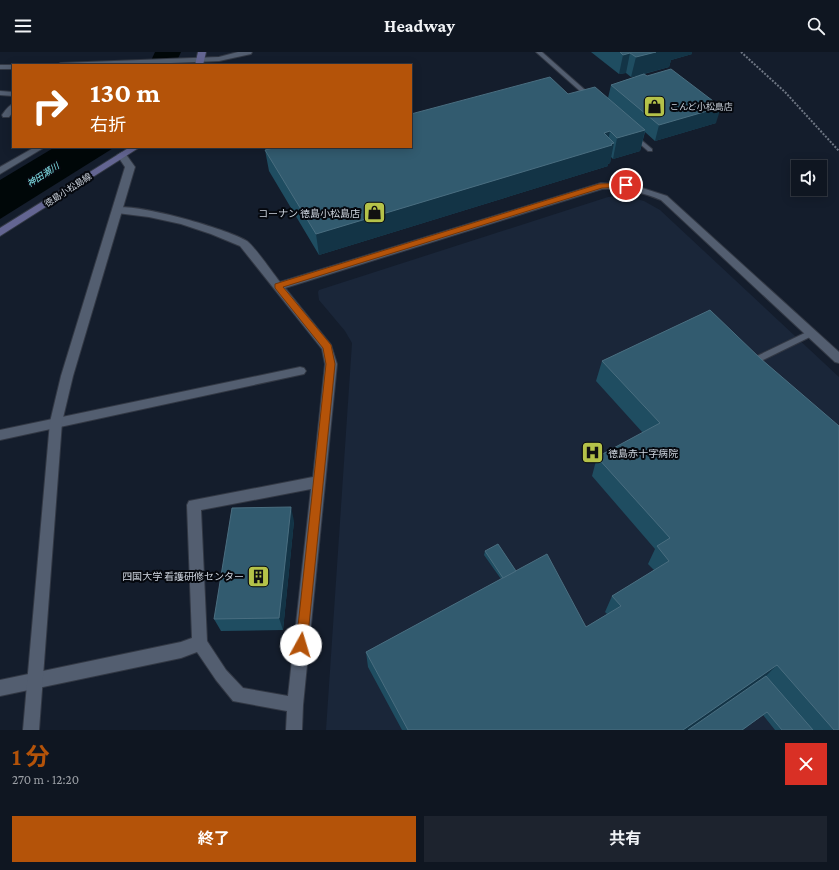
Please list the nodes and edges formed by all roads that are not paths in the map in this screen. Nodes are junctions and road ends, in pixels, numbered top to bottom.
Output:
1 (248, 52) edge
2 (539, 52) edge
3 (201, 59) edge
4 (128, 64) edge
5 (0, 67) edge
6 (12, 67) edge
7 (0, 93) edge
8 (12, 94) edge
9 (599, 105) edge
10 (12, 108) edge
11 (6, 115) dead end
12 (627, 130) edge
13 (39, 148) edge
14 (134, 148) edge
15 (650, 150) dead end
16 (122, 155) junction
17 (0, 171) edge
18 (117, 210) junction
19 (0, 233) edge
20 (278, 286) junction
21 (811, 333) junction
22 (744, 351) edge
23 (839, 359) edge
24 (300, 370) dead end
25 (56, 422) junction
26 (0, 435) edge
27 (318, 482) junction
28 (200, 643) junction
29 (34, 682) junction
30 (0, 688) edge
31 (295, 705) junction
32 (31, 730) edge
33 (294, 730) edge

1 - 3 street
2 - 9 lane
3 - 4 street
5 - 6 street
7 - 8 street
10 - 11 street
12 - 15 lane
13 - 17 street
14 - 16 main road, 徳島小松島線
16 - 18 street
16 - 19 main road, 徳島小松島線
18 - 20 street
18 - 25 street
20 - 21 street
20 - 27 street
21 - 22 lane
21 - 23 street
24 - 25 street
25 - 26 street
25 - 29 street
27 - 28 street
27 - 31 street
28 - 29 street
28 - 31 street
29 - 30 street
29 - 32 street
31 - 33 street

